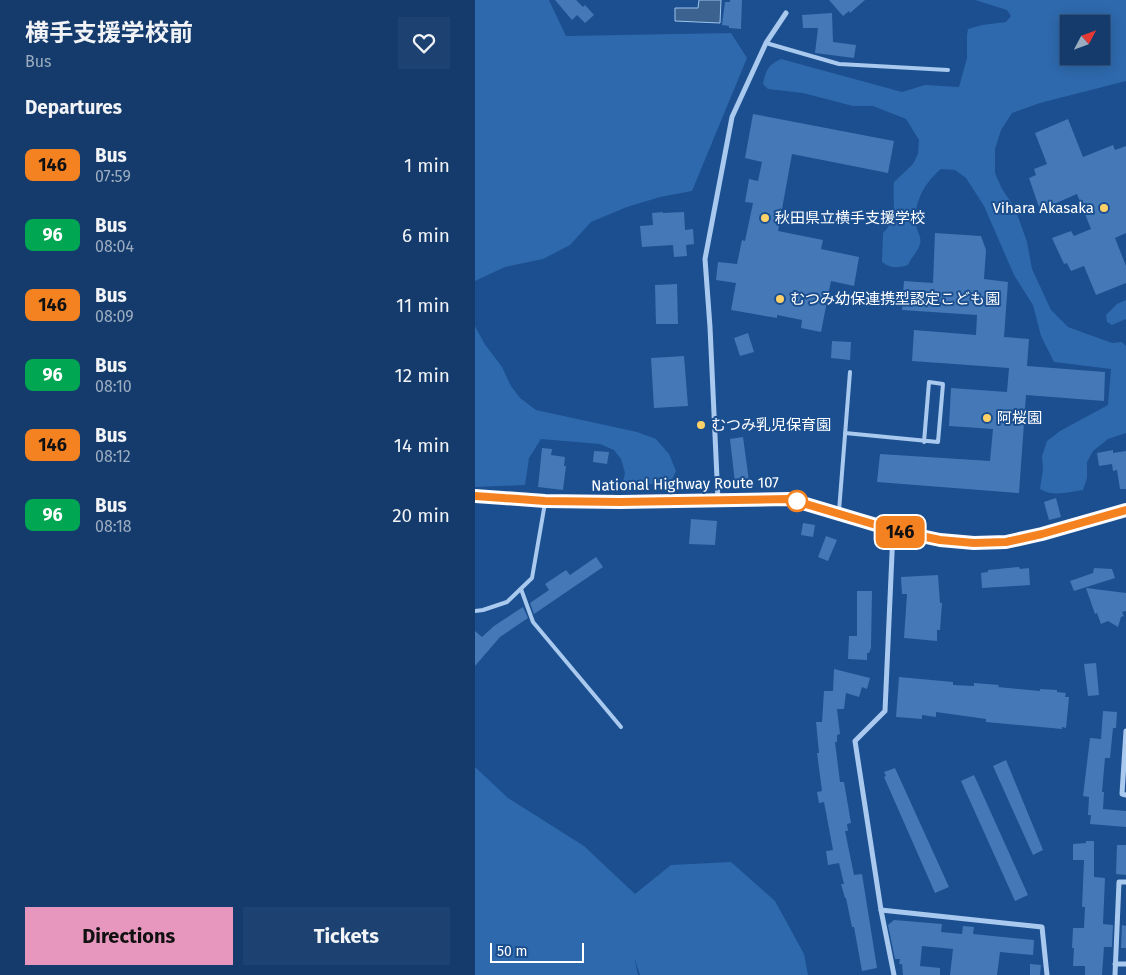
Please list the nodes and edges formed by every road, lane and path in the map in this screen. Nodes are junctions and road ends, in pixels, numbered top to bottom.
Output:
1 (786, 13) dead end
2 (765, 43) junction
3 (948, 70) dead end
4 (850, 372) dead end
5 (845, 434) junction
6 (924, 442) junction
7 (475, 496) edge
8 (718, 500) junction
9 (545, 501) junction
10 (1126, 510) edge
11 (838, 514) junction
12 (893, 530) junction
13 (521, 589) junction
14 (475, 611) edge
15 (621, 727) dead end
16 (1126, 731) edge
17 (1126, 795) edge
18 (1126, 882) edge
19 (881, 910) junction
20 (1115, 964) junction
21 (1126, 964) edge
22 (894, 975) edge
23 (1047, 975) edge
24 (1115, 975) edge

1 - 2 street
2 - 3 lane
2 - 8 street
4 - 5 lane
5 - 6 lane
5 - 11 lane
6 - 6 lane
7 - 9 highway, National Highway Route 107
8 - 9 highway, National Highway Route 107
8 - 11 highway, National Highway Route 107
9 - 13 lane
10 - 12 highway, National Highway Route 107
11 - 12 highway, National Highway Route 107
12 - 19 street
13 - 14 lane
13 - 15 lane
16 - 17 street
18 - 20 street
19 - 22 street
19 - 23 street
20 - 21 street
20 - 24 street

